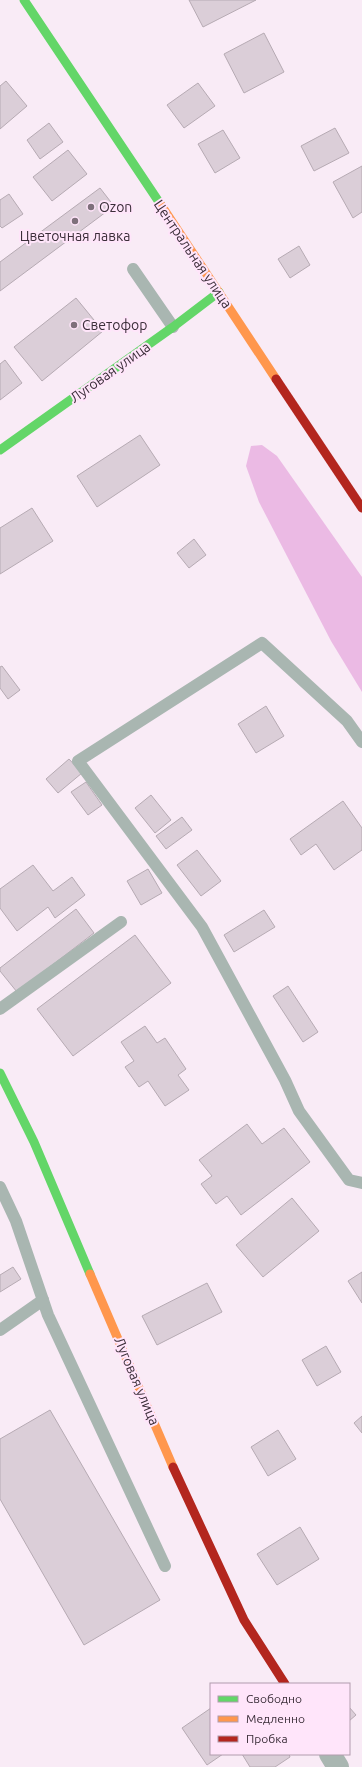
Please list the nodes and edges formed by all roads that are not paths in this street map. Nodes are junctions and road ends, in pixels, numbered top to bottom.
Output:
1 (24, 0) edge
2 (133, 269) dead end
3 (219, 292) junction
4 (173, 327) junction
5 (0, 450) edge
6 (362, 508) edge
7 (362, 742) edge
8 (121, 922) dead end
9 (0, 1009) edge
10 (0, 1073) edge
11 (362, 1183) edge
12 (0, 1187) edge
13 (43, 1300) junction
14 (0, 1330) edge
15 (165, 1566) dead end
16 (284, 1683) edge
17 (331, 1755) edge
18 (338, 1767) edge

1 - 3 street, Центральная улица
2 - 4 lane
3 - 4 street, Луговая улица
3 - 6 street, Центральная улица
4 - 5 street, Луговая улица
7 - 11 lane
8 - 9 lane
10 - 16 street, Луговая улица
12 - 13 lane
13 - 14 lane
13 - 15 lane
17 - 18 street

